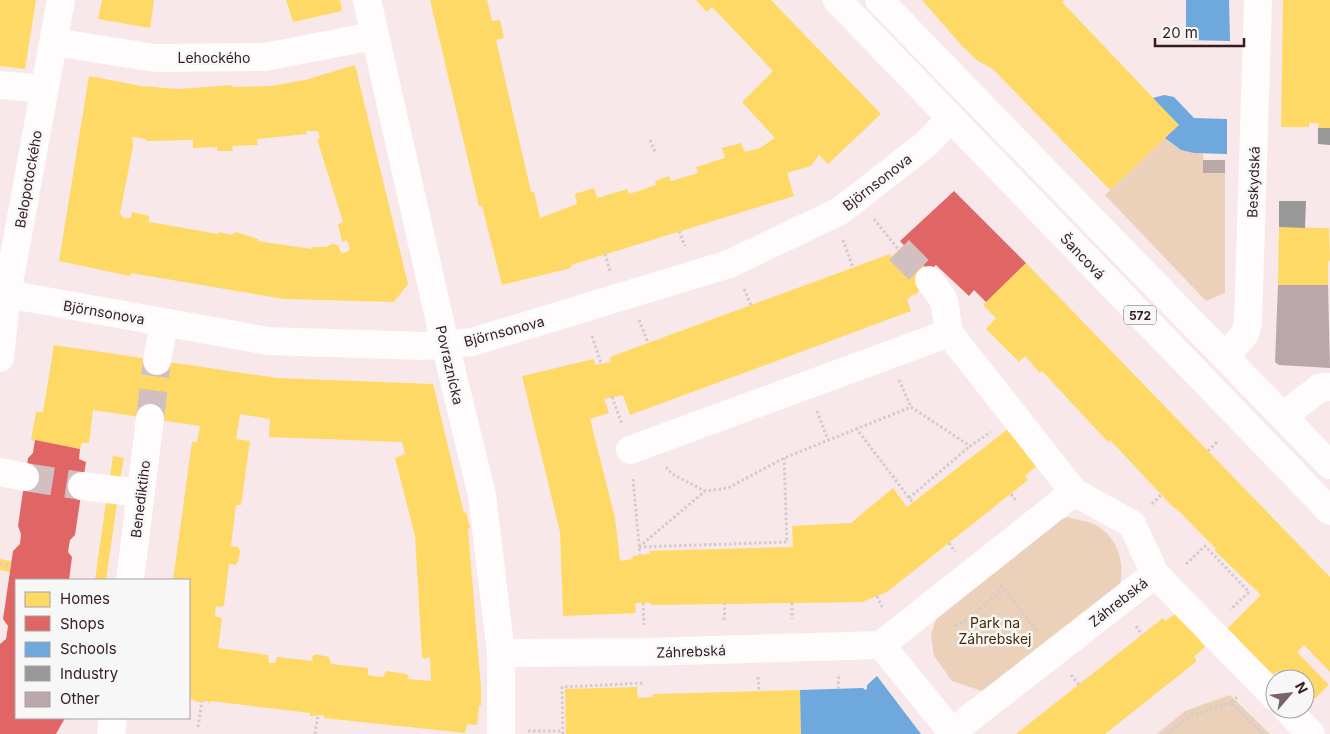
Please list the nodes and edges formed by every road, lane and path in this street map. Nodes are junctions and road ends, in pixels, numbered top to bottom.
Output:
1 (61, 0) edge
2 (367, 0) edge
3 (837, 0) edge
4 (879, 0) edge
5 (1258, 0) edge
6 (373, 36) junction
7 (54, 42) junction
8 (0, 85) edge
9 (43, 89) junction
10 (952, 118) junction
11 (650, 140) dead end
12 (656, 154) dead end
13 (872, 217) dead end
14 (679, 231) dead end
15 (841, 234) dead end
16 (899, 250) tunnel mouth
17 (606, 254) dead end
18 (688, 254) dead end
19 (853, 268) dead end
20 (612, 276) dead end
21 (929, 280) tunnel mouth
22 (744, 288) dead end
23 (7, 294) junction
24 (751, 305) dead end
25 (637, 312) dead end
26 (164, 323) junction
27 (949, 333) junction
28 (648, 343) dead end
29 (445, 344) junction
30 (1226, 356) junction
31 (0, 358) edge
32 (157, 361) tunnel mouth
33 (1330, 388) edge
34 (1014, 416) junction
35 (1283, 416) junction
36 (150, 418) tunnel mouth
37 (856, 428) junction
38 (1217, 442) dead end
39 (970, 446) junction
40 (630, 450) joint
41 (1208, 451) dead end
42 (784, 458) junction
43 (1330, 465) edge
44 (672, 474) dead end
45 (82, 486) tunnel mouth
46 (705, 491) junction
47 (1074, 492) junction
48 (140, 493) junction
49 (909, 498) junction
50 (913, 502) dead end
51 (1330, 511) edge
52 (639, 547) junction
53 (640, 555) dead end
54 (0, 564) edge
55 (11, 566) dead end
56 (1160, 578) junction
57 (130, 579) edge
58 (999, 582) dead end
59 (1249, 592) dead end
60 (725, 603) dead end
61 (792, 603) dead end
62 (792, 626) dead end
63 (724, 628) dead end
64 (1038, 634) dead end
65 (881, 645) junction
66 (501, 652) junction
67 (646, 683) dead end
68 (1265, 687) edge
69 (202, 700) dead end
70 (1231, 703) dead end
71 (318, 715) dead end
72 (113, 719) edge
73 (1297, 719) edge
74 (198, 727) dead end
75 (543, 732) dead end
76 (563, 732) edge
77 (952, 733) edge
78 (111, 734) edge
79 (315, 734) edge
80 (501, 734) edge
81 (1167, 734) edge
82 (1311, 734) edge

1 - 7 street, Belopotockého
2 - 6 street, Povraznícka
3 - 10 street, Šancová / 572
4 - 30 street, 572
5 - 30 street, Beskydská
6 - 7 street, Lehockého
6 - 29 street, Povraznícka
7 - 9 street, Belopotockého
8 - 9 street
9 - 23 street, Belopotockého
10 - 29 street, Björnsonova
10 - 51 street, Šancová / 572
11 - 12 path
13 - 16 path
14 - 18 path
15 - 19 path
17 - 20 path
21 - 27 street
22 - 24 path
23 - 26 street, Björnsonova
23 - 31 street, Belopotockého
25 - 28 path
26 - 29 street, Björnsonova
26 - 32 street
27 - 34 street
27 - 40 street
29 - 66 street, Povraznícka
30 - 35 street, 572
33 - 35 street
34 - 39 path
34 - 47 street
35 - 43 street, 572
36 - 48 street, Benediktiho
37 - 39 path
37 - 42 path
37 - 49 path
38 - 41 path
39 - 49 path
40 - 52 path
42 - 46 path
42 - 52 path
44 - 46 path
45 - 48 street
46 - 52 path
47 - 56 street, Záhrebská
47 - 65 street
48 - 57 street, Benediktiho
49 - 50 path
52 - 53 path
54 - 55 path
56 - 59 path
56 - 68 street
56 - 77 street, Záhrebská
58 - 64 path
60 - 63 path
61 - 62 path
65 - 66 street, Záhrebská
65 - 77 street, Záhrebská
66 - 80 street, Povraznícka
67 - 76 path
69 - 74 path
70 - 81 path
71 - 79 path
72 - 78 street
73 - 82 street
75 - 76 path

